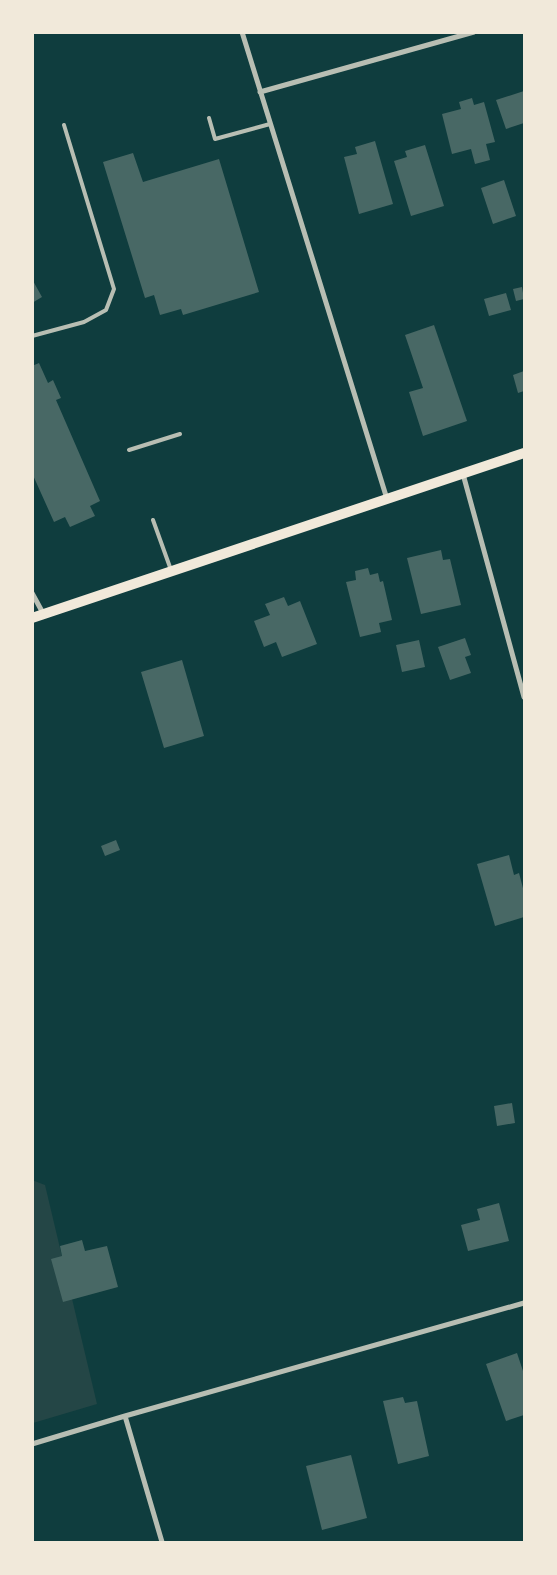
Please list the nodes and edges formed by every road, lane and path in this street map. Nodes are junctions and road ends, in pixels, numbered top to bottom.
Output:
1 (242, 32) edge
2 (474, 32) edge
3 (260, 92) junction
4 (209, 118) dead end
5 (270, 124) junction
6 (64, 125) dead end
7 (32, 336) edge
8 (180, 434) dead end
9 (129, 450) dead end
10 (524, 453) edge
11 (463, 474) junction
12 (387, 499) junction
13 (154, 520) dead end
14 (172, 572) junction
15 (32, 593) edge
16 (44, 615) junction
17 (32, 618) edge
18 (524, 697) edge
19 (524, 1303) edge
20 (125, 1416) junction
21 (32, 1444) edge
22 (162, 1542) edge

1 - 3 street
2 - 3 street
3 - 5 street
4 - 5 lane
5 - 12 street
6 - 7 lane
8 - 9 lane
10 - 11 main road
11 - 12 main road
11 - 18 street
12 - 14 main road
13 - 14 lane
14 - 16 main road
15 - 16 street
16 - 17 main road
19 - 20 street
20 - 21 street
20 - 22 street

